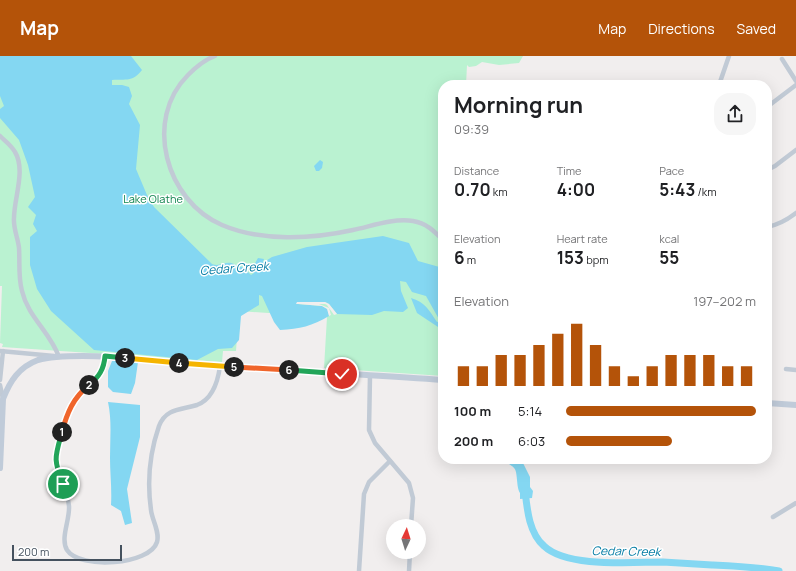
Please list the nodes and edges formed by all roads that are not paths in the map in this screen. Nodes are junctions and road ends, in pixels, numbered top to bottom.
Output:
1 (214, 56) edge
2 (729, 56) edge
3 (782, 59) dead end
4 (721, 80) edge
5 (796, 80) edge
6 (796, 85) edge
7 (772, 104) edge
8 (0, 136) edge
9 (796, 150) edge
10 (772, 168) edge
11 (796, 213) edge
12 (772, 226) edge
13 (438, 236) edge
14 (2, 351) edge
15 (105, 356) junction
16 (59, 357) junction
17 (220, 366) junction
18 (786, 369) dead end
19 (796, 370) edge
20 (370, 376) junction
21 (0, 380) edge
22 (438, 380) edge
23 (0, 385) edge
24 (3, 399) junction
25 (772, 403) edge
26 (796, 405) edge
27 (390, 461) junction
28 (0, 468) edge
29 (796, 503) edge
30 (773, 517) dead end
31 (412, 519) edge
32 (410, 559) edge
33 (359, 571) edge
34 (409, 571) edge

1 - 13 street
2 - 4 street
3 - 5 street
6 - 7 street
8 - 16 street
9 - 10 street
11 - 12 street
14 - 16 street
14 - 21 street
15 - 16 street
15 - 17 street
15 - 17 street
16 - 24 street
17 - 20 street
18 - 19 street
20 - 22 street
20 - 27 street
23 - 24 street
24 - 28 street
25 - 26 street
27 - 31 street
27 - 33 street
29 - 30 street
32 - 34 street

